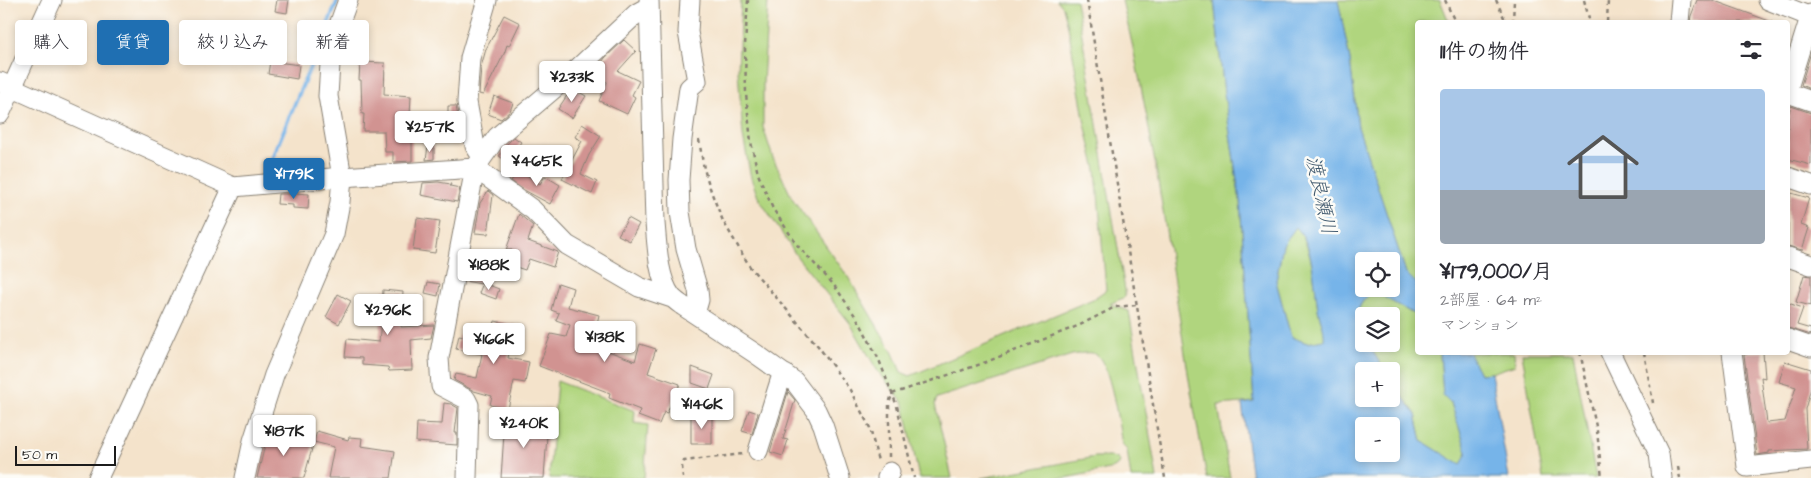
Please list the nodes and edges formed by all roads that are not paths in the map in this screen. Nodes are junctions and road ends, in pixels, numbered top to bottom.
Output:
1 (52, 0) edge
2 (348, 0) edge
3 (487, 0) edge
4 (690, 0) edge
5 (1681, 0) edge
6 (1768, 0) edge
7 (648, 4) edge
8 (1811, 16) edge
9 (1679, 20) edge
10 (1790, 82) edge
11 (6, 85) edge
12 (1790, 94) edge
13 (1811, 101) edge
14 (0, 114) edge
15 (479, 163) junction
16 (342, 177) junction
17 (1790, 178) edge
18 (1811, 185) edge
19 (233, 187) junction
20 (1790, 258) edge
21 (1811, 264) edge
22 (672, 298) junction
23 (695, 314) junction
24 (1790, 340) edge
25 (1811, 347) edge
26 (1611, 355) edge
27 (1732, 355) edge
28 (785, 374) junction
29 (758, 451) road end
30 (1811, 460) edge
31 (98, 478) edge
32 (245, 478) edge
33 (467, 478) edge
34 (840, 478) edge
35 (1662, 478) edge

1 - 11 street
2 - 16 street
3 - 15 street
4 - 23 street
5 - 9 street
6 - 8 street
7 - 15 street
7 - 22 street
8 - 10 street
11 - 14 street
11 - 19 street
12 - 13 street
15 - 16 street
15 - 22 street
15 - 33 street
16 - 19 street
16 - 32 street
17 - 18 street
19 - 31 street
20 - 21 street
22 - 23 street
23 - 28 street
24 - 25 street
26 - 35 street
27 - 30 street
28 - 29 street
28 - 34 street

